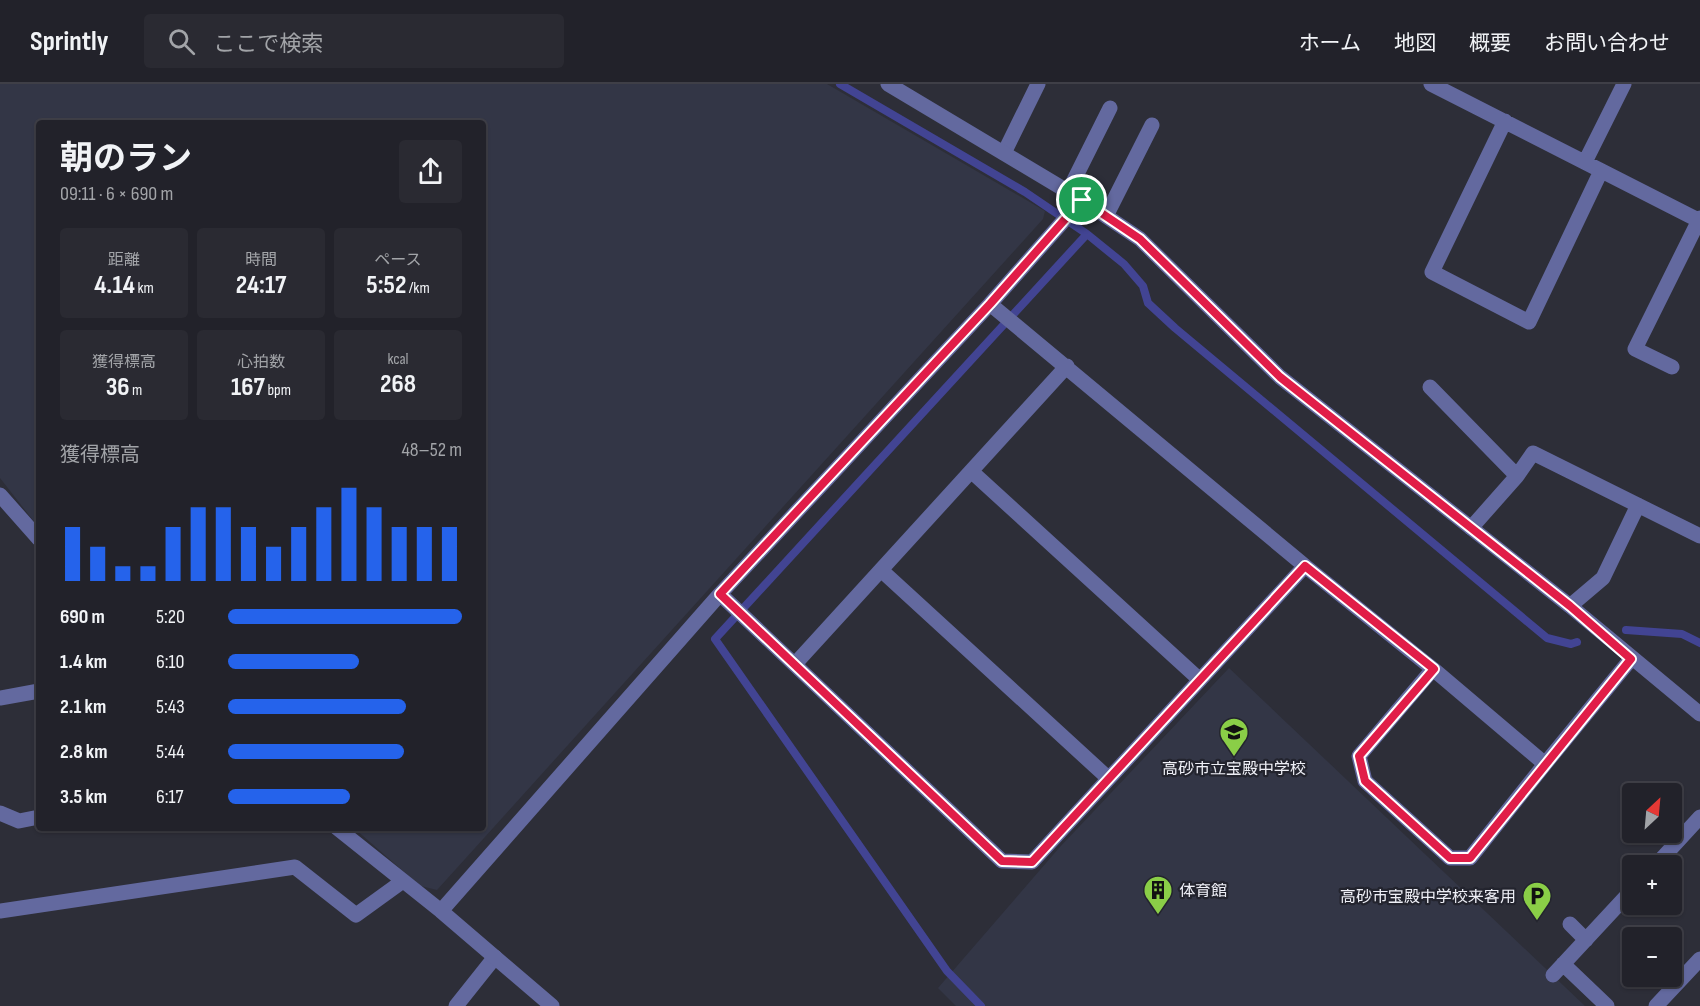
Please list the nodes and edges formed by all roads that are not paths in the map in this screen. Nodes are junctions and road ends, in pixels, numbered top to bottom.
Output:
1 (888, 84) edge
2 (1038, 84) edge
3 (1431, 84) edge
4 (1624, 84) edge
5 (1110, 108) dead end
6 (1505, 121) junction
7 (1152, 125) dead end
8 (1004, 153) junction
9 (1585, 162) junction
10 (1601, 171) junction
11 (1075, 196) junction
12 (1106, 216) junction
13 (1700, 220) edge
14 (990, 304) junction
15 (1067, 366) junction
16 (1672, 367) dead end
17 (1430, 387) dead end
18 (971, 471) junction
19 (1517, 476) junction
20 (0, 495) edge
21 (1638, 506) junction
22 (1471, 528) junction
23 (36, 536) edge
24 (1700, 536) edge
25 (1305, 566) junction
26 (881, 570) junction
27 (720, 594) junction
28 (1570, 606) junction
29 (1631, 659) junction
30 (795, 664) junction
31 (1434, 669) junction
32 (1200, 680) junction
33 (36, 692) edge
34 (0, 698) edge
35 (1700, 714) edge
36 (1545, 764) junction
37 (1108, 778) junction
38 (0, 813) edge
39 (36, 818) edge
40 (1700, 818) edge
41 (341, 831) edge
42 (1665, 855) edge
43 (403, 881) junction
44 (1622, 901) edge
45 (0, 911) edge
46 (441, 911) junction
47 (1570, 924) dead end
48 (1586, 940) junction
49 (495, 957) junction
50 (1700, 959) edge
51 (456, 1006) edge
52 (552, 1006) edge
53 (1607, 1006) edge
54 (1656, 1006) edge

1 - 8 street
2 - 8 street
3 - 6 street
4 - 9 street
5 - 11 street
6 - 9 street
6 - 10 street
7 - 12 street
8 - 11 street
9 - 10 street
10 - 13 street
11 - 12 street
11 - 14 street
12 - 22 street
13 - 16 street
14 - 15 street
14 - 27 street
15 - 18 street
15 - 25 street
17 - 19 street
18 - 26 street
18 - 32 street
19 - 21 street
19 - 22 street
20 - 23 street
21 - 24 street
21 - 28 street
22 - 28 street
25 - 31 street
25 - 32 street
26 - 30 street
26 - 37 street
27 - 30 street
27 - 46 street
28 - 29 street
29 - 35 street
29 - 36 street
30 - 37 street
31 - 36 street
31 - 36 street
32 - 37 street
33 - 34 street
38 - 39 street
40 - 42 street
41 - 43 street
43 - 45 street
43 - 46 street
44 - 48 street
46 - 49 street
47 - 48 street
48 - 53 street
49 - 51 street
49 - 52 street
50 - 54 street

